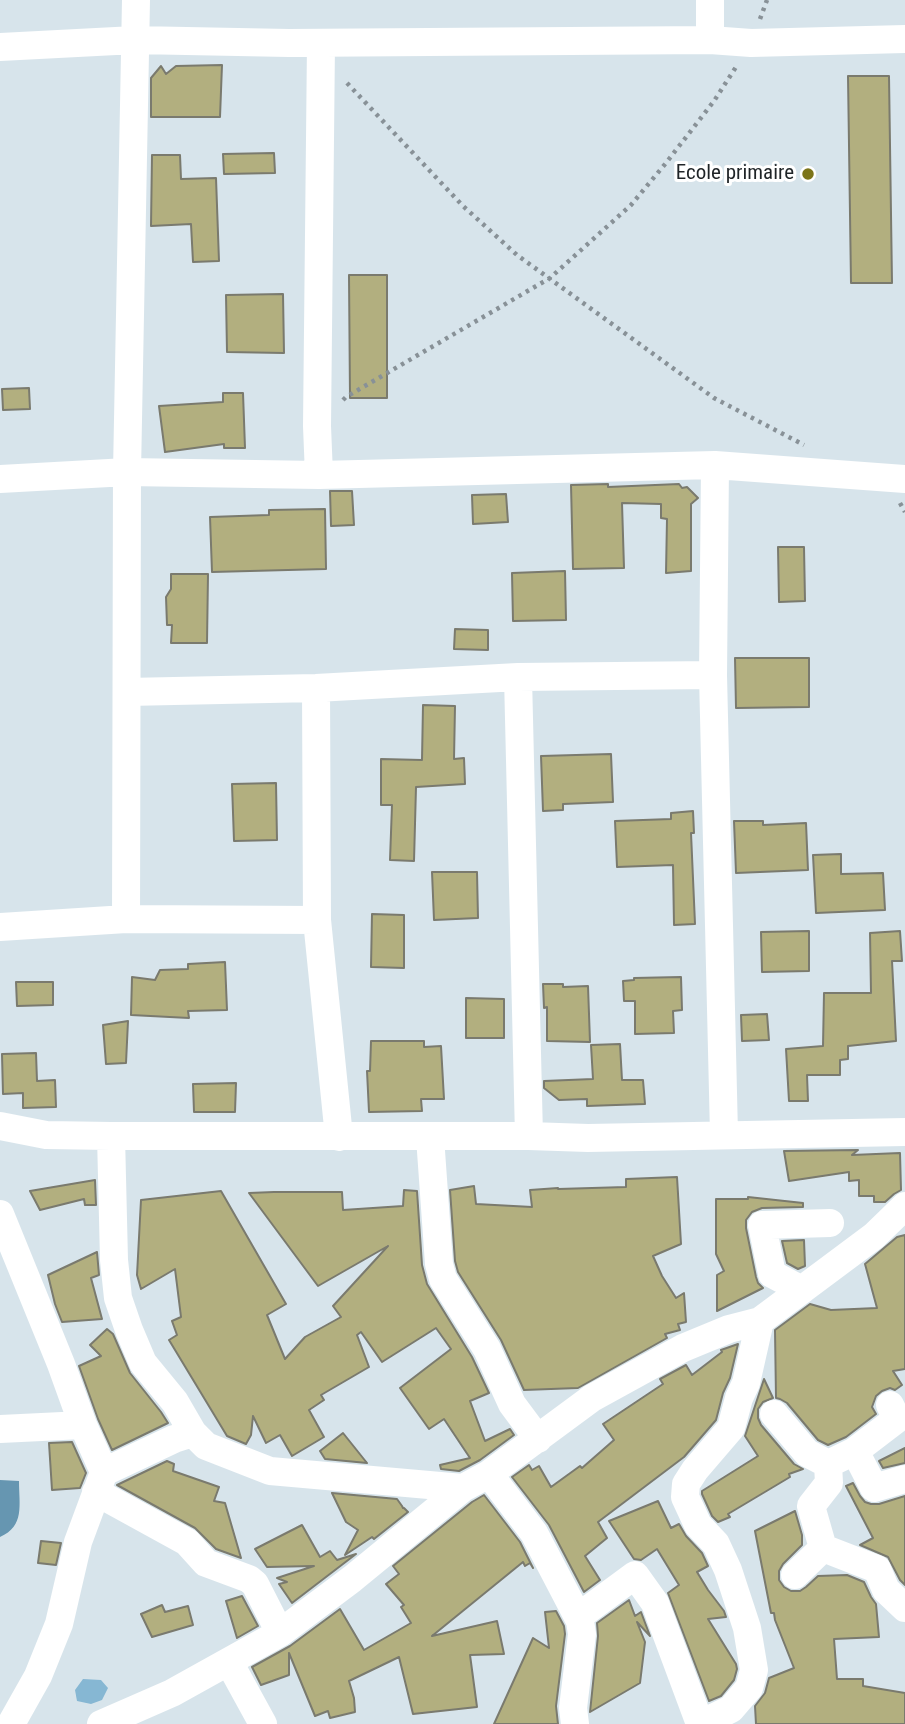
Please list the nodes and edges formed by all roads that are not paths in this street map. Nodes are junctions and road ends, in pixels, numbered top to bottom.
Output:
1 (136, 0) edge
2 (710, 0) edge
3 (905, 39) edge
4 (135, 40) junction
5 (710, 40) junction
6 (0, 47) edge
7 (321, 53) junction
8 (715, 465) junction
9 (127, 472) junction
10 (319, 475) junction
11 (0, 479) edge
12 (905, 479) edge
13 (713, 675) junction
14 (519, 677) junction
15 (316, 688) junction
16 (128, 692) junction
17 (126, 919) junction
18 (317, 920) junction
19 (0, 927) edge
20 (0, 1126) edge
21 (905, 1132) edge
22 (724, 1134) junction
23 (111, 1136) junction
24 (529, 1136) junction
25 (339, 1137) junction
26 (430, 1137) junction
27 (905, 1206) edge
28 (0, 1214) edge
29 (830, 1223) dead end
30 (802, 1290) junction
31 (760, 1321) junction
32 (890, 1405) dead end
33 (774, 1414) dead end
34 (83, 1424) junction
35 (0, 1429) edge
36 (193, 1433) junction
37 (538, 1439) junction
38 (855, 1451) junction
39 (828, 1464) junction
40 (489, 1474) junction
41 (905, 1479) edge
42 (100, 1482) junction
43 (463, 1488) junction
44 (823, 1548) junction
45 (794, 1575) dead end
46 (905, 1608) edge
47 (578, 1617) junction
48 (280, 1633) junction
49 (229, 1662) junction
50 (11, 1724) edge
51 (101, 1724) edge
52 (262, 1724) edge
53 (575, 1724) edge

1 - 4 street
2 - 5 street
3 - 5 street
4 - 6 street
4 - 7 street
4 - 9 street
5 - 7 street
7 - 10 street
8 - 10 street
8 - 12 street
8 - 13 street
9 - 10 street
9 - 11 street
9 - 16 street
13 - 14 street
13 - 22 street
14 - 15 street
14 - 24 street
15 - 16 street
15 - 18 street
16 - 17 street
17 - 18 street
17 - 19 street
18 - 25 street
20 - 23 street
21 - 22 street
22 - 24 street
23 - 25 street
23 - 36 street
24 - 26 street
25 - 26 street
26 - 37 street
27 - 30 street
28 - 34 street
29 - 30 street
30 - 31 street
31 - 37 street
31 - 47 street
32 - 38 street
33 - 39 street
34 - 35 street
34 - 42 street
36 - 42 street
36 - 43 street
37 - 40 street
38 - 39 street
38 - 41 street
39 - 44 street
40 - 43 street
40 - 47 street
42 - 48 street
42 - 50 street
43 - 48 street
44 - 45 street
44 - 46 street
47 - 53 street
48 - 49 street
49 - 51 street
49 - 52 street

